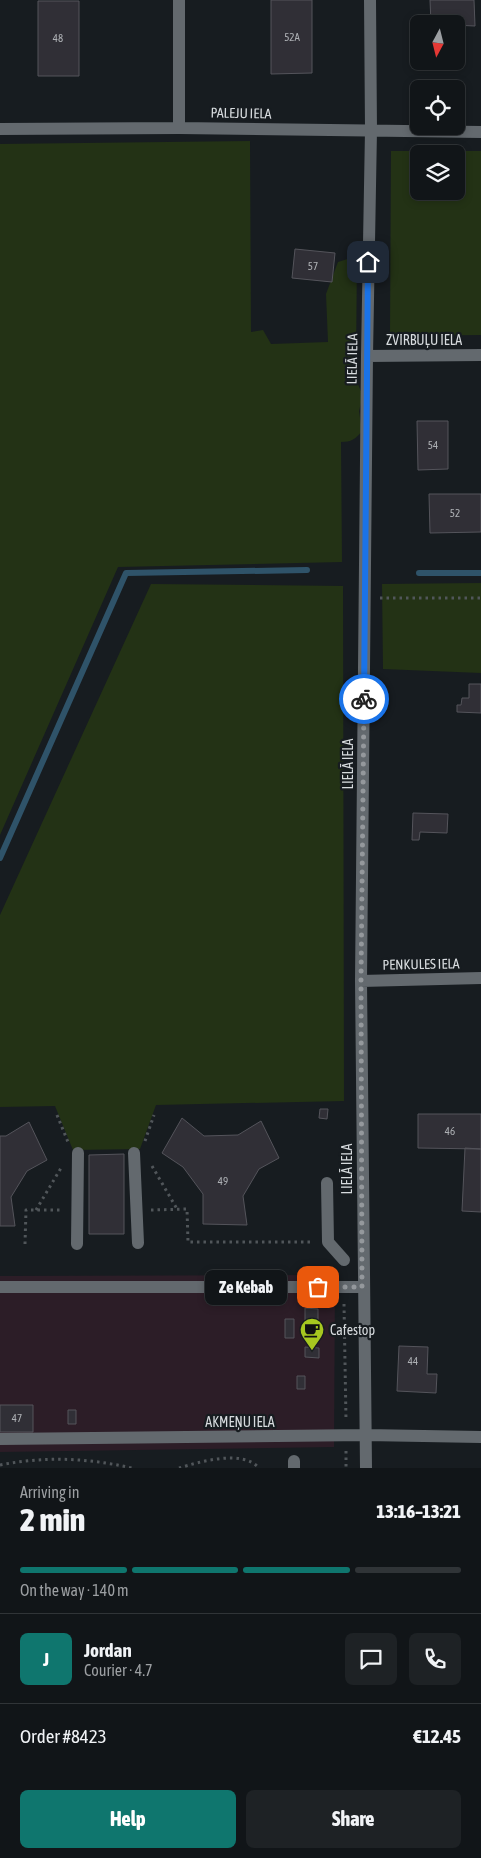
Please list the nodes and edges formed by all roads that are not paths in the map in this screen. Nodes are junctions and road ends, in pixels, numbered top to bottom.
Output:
1 (179, 0) edge
2 (370, 0) edge
3 (179, 128) junction
4 (0, 129) edge
5 (371, 130) junction
6 (481, 132) edge
7 (481, 355) edge
8 (367, 356) junction
9 (481, 978) edge
10 (361, 981) junction
11 (138, 1151) road end
12 (74, 1152) road end
13 (328, 1183) dead end
14 (138, 1243) dead end
15 (77, 1244) dead end
16 (344, 1260) dead end
17 (0, 1287) edge
18 (362, 1287) junction
19 (366, 1436) junction
20 (481, 1437) edge
21 (0, 1439) edge
22 (366, 1468) edge

1 - 3 street
2 - 5 street, LIELĀ IELA
3 - 4 street, PALEJU IELA
3 - 5 street, PALEJU IELA
5 - 6 street, PALEJU IELA
5 - 8 street, LIELĀ IELA
7 - 8 street, ZVIRBUĻU IELA
8 - 10 street, LIELĀ IELA
9 - 10 street, PENKULES IELA
10 - 18 street, LIELĀ IELA
11 - 14 street
12 - 15 street
13 - 16 street
17 - 18 street
18 - 19 street, LIELĀ IELA
19 - 20 street, AKMEŅU IELA
19 - 21 street, AKMEŅU IELA
19 - 22 street, LIELĀ IELA

